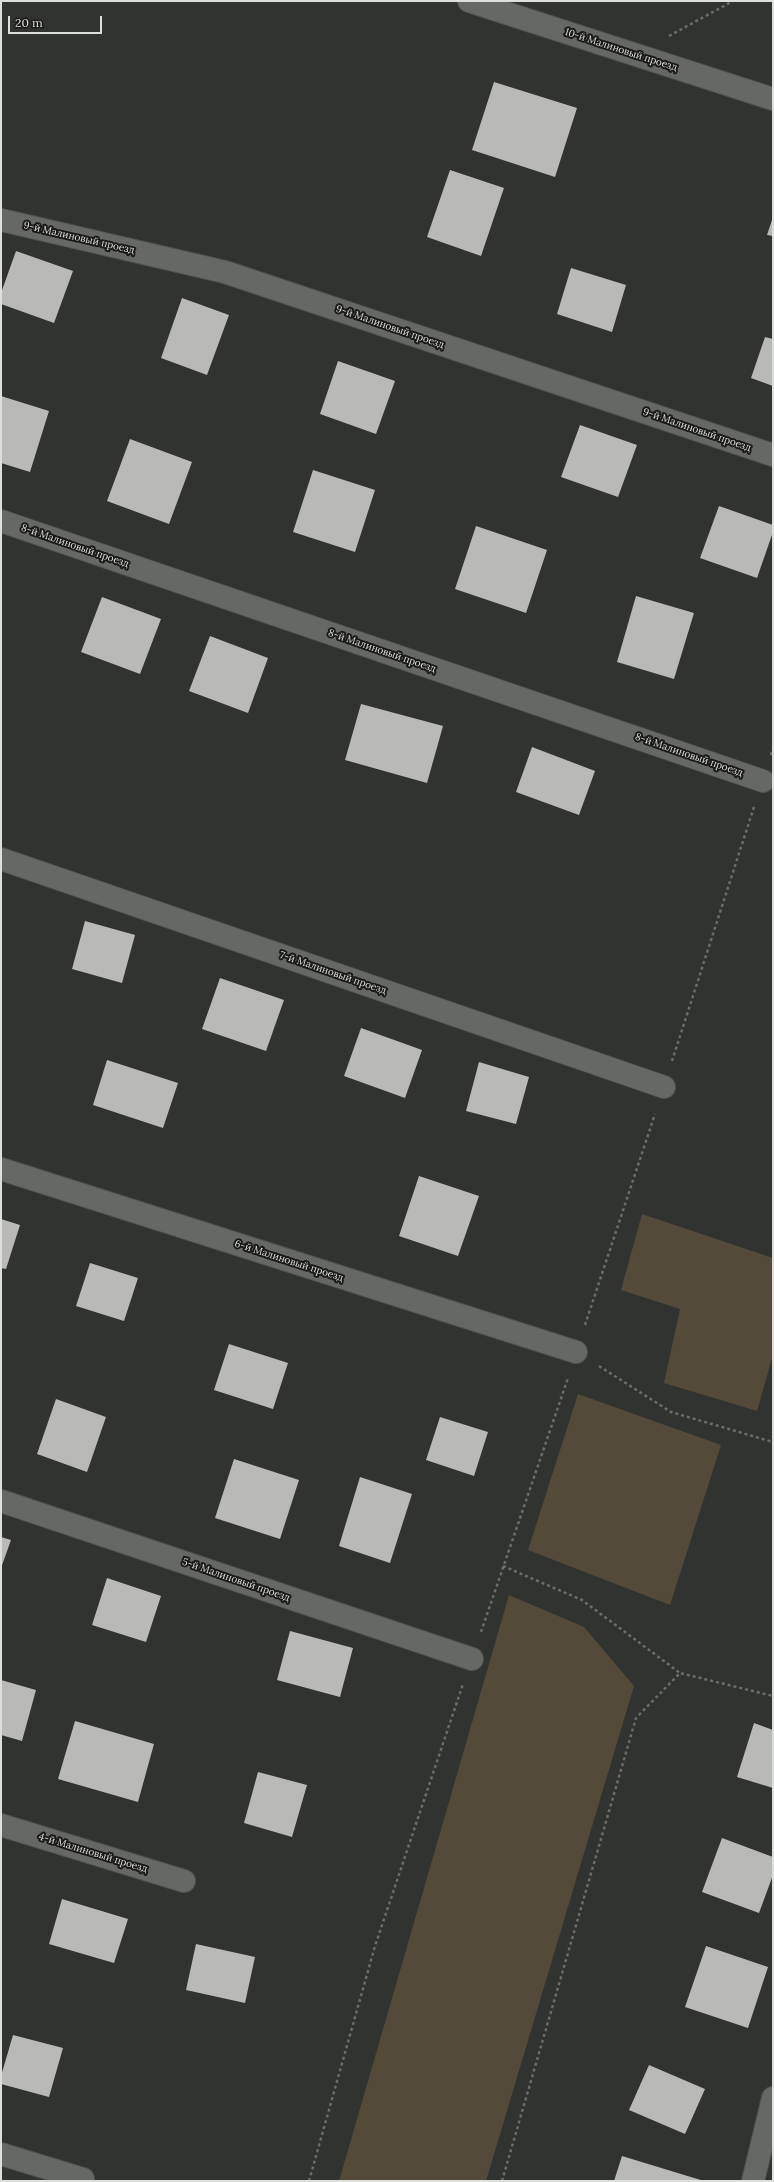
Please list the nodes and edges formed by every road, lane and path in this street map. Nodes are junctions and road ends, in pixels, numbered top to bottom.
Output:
1 (469, 1) edge
2 (734, 1) edge
3 (493, 5) edge
4 (635, 55) junction
5 (773, 99) edge
6 (1, 220) edge
7 (773, 456) edge
8 (1, 520) edge
9 (773, 748) edge
10 (763, 781) junction
11 (1, 859) edge
12 (664, 1087) junction
13 (1, 1169) edge
14 (576, 1352) junction
15 (773, 1442) edge
16 (1, 1501) edge
17 (503, 1566) junction
18 (472, 1659) junction
19 (680, 1674) junction
20 (773, 1696) edge
21 (1, 1825) edge
22 (184, 1881) dead end
23 (773, 2098) edge
24 (1, 2154) edge
25 (83, 2179) dead end
26 (309, 2181) edge
27 (502, 2181) edge
28 (753, 2181) edge

1 - 3 street, 10-й Малиновый проезд
2 - 4 path
3 - 4 street, 10-й Малиновый проезд
4 - 5 street, 10-й Малиновый проезд
6 - 7 street, 9-й Малиновый проезд
8 - 10 street, 8-й Малиновый проезд
9 - 10 path
10 - 12 path
11 - 12 street, 7-й Малиновый проезд
12 - 14 path
13 - 14 street, 6-й Малиновый проезд
14 - 15 path
14 - 17 path
16 - 18 street, 5-й Малиновый проезд
17 - 18 path
17 - 19 path
18 - 26 path
19 - 20 path
19 - 27 path
21 - 22 street, 4-й Малиновый проезд
23 - 28 street
24 - 25 street

